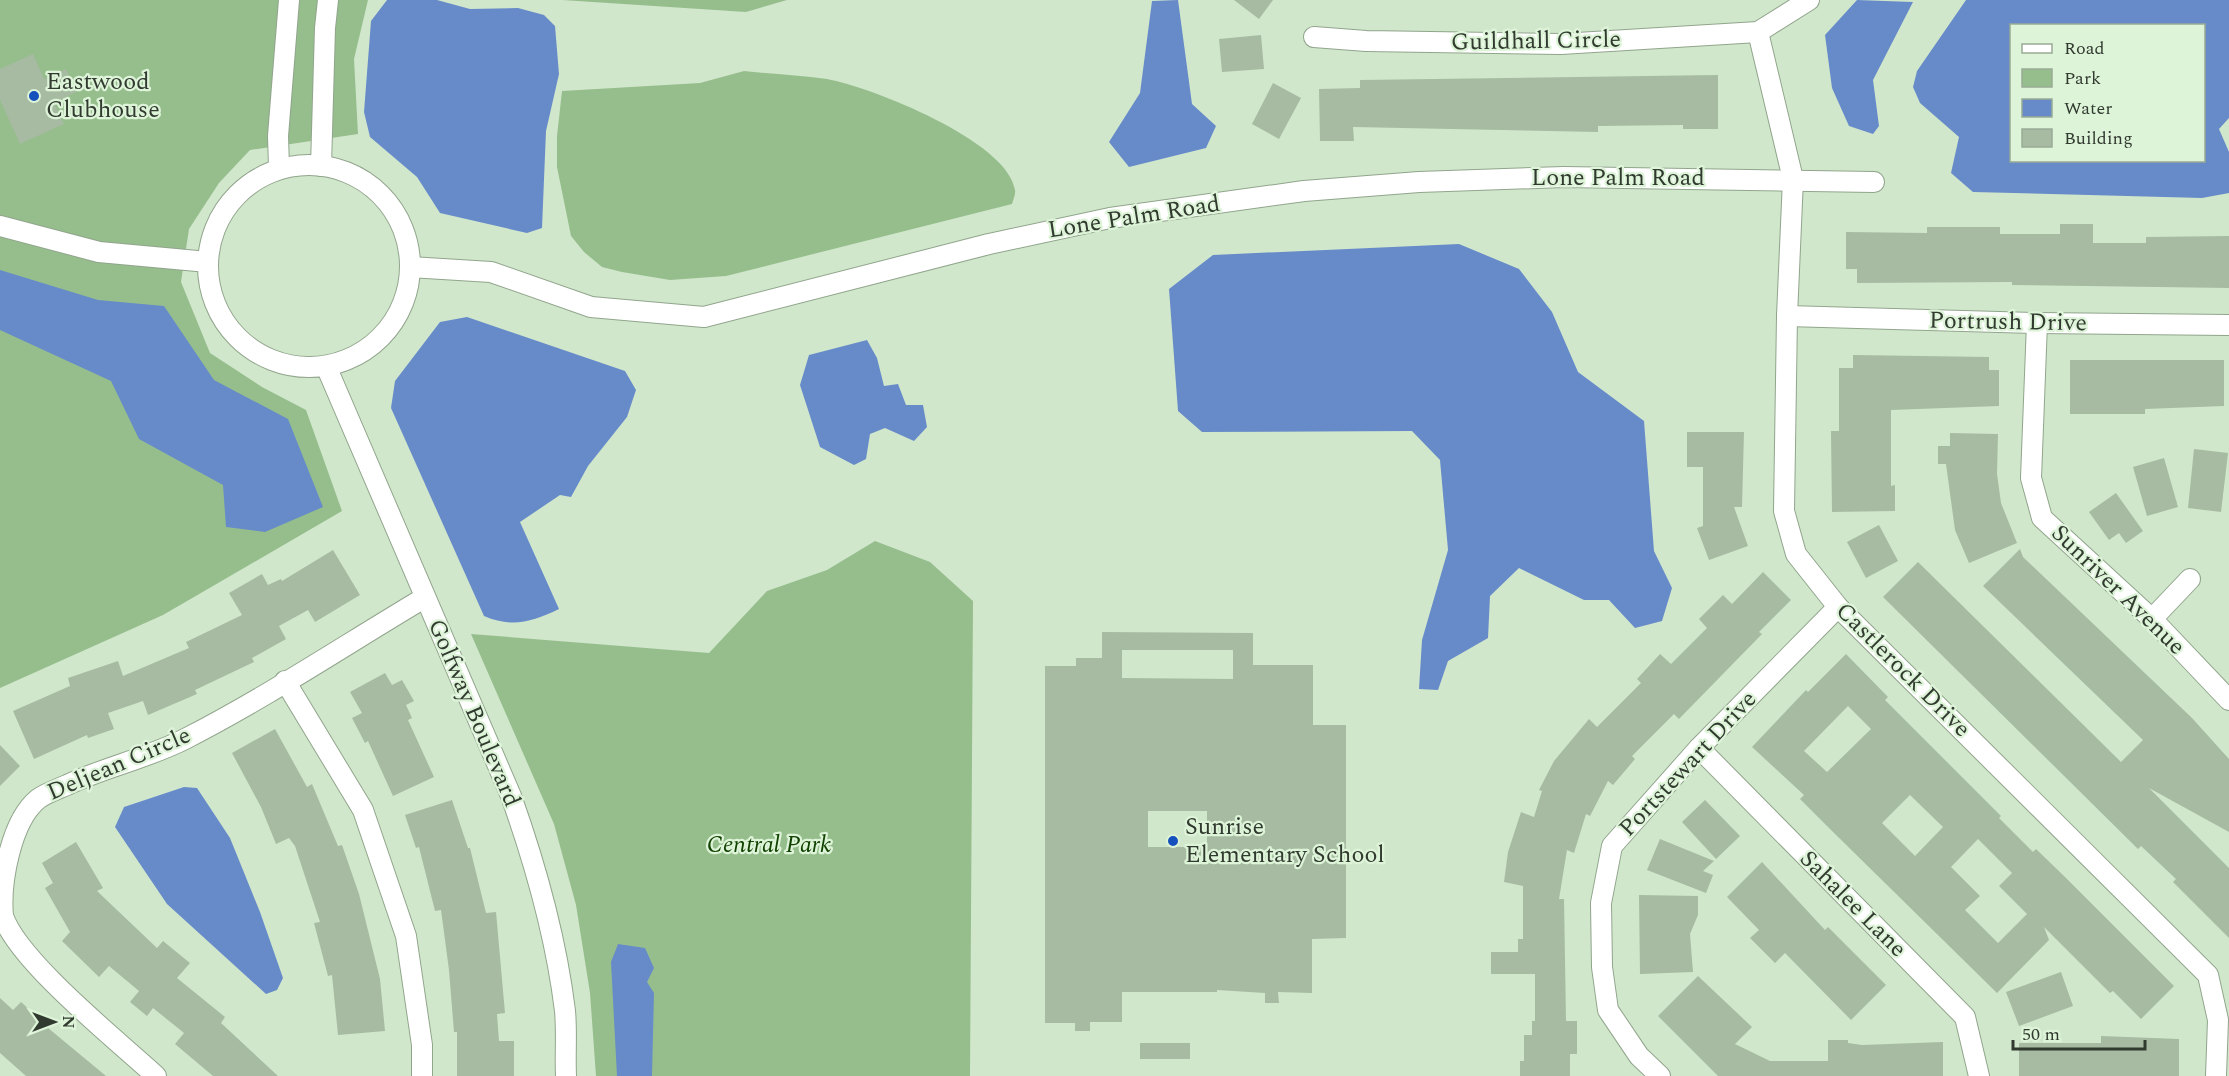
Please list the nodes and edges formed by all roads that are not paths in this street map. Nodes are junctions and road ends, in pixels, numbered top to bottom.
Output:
1 (289, 0) edge
2 (328, 0) edge
3 (1809, 0) edge
4 (1758, 32) junction
5 (1314, 37) dead end
6 (321, 166) junction
7 (279, 167) junction
8 (1793, 179) junction
9 (1874, 182) dead end
10 (0, 226) edge
11 (208, 262) junction
12 (410, 267) junction
13 (1786, 316) junction
14 (2037, 323) junction
15 (2229, 325) edge
16 (326, 366) junction
17 (2190, 579) dead end
18 (424, 598) junction
19 (1839, 607) junction
20 (2152, 619) junction
21 (285, 681) junction
22 (2229, 700) edge
23 (1699, 748) junction
24 (156, 1076) edge
25 (422, 1076) edge
26 (566, 1076) edge
27 (1660, 1076) edge
28 (1979, 1076) edge
29 (2216, 1076) edge

1 - 7 street
2 - 6 street
3 - 4 street, Guildhall Circle
4 - 5 street, Guildhall Circle
4 - 8 street
6 - 7 street
6 - 12 street
7 - 11 street
8 - 9 street, Lone Palm Road
8 - 12 street, Lone Palm Road
8 - 13 street, Castlerock Drive
10 - 11 street
11 - 16 street
12 - 16 street
13 - 14 street, Portrush Drive
13 - 19 street, Castlerock Drive
14 - 15 street, Portrush Drive
14 - 20 street, Sunriver Avenue
16 - 18 street, Golfway Boulevard
17 - 20 street
18 - 21 street, Deljean Circle
18 - 26 street, Golfway Boulevard
19 - 23 street, Portstewart Drive
19 - 29 street, Castlerock Drive
20 - 22 street, Sunriver Avenue
21 - 24 street, Deljean Circle
21 - 25 street
23 - 27 street, Portstewart Drive
23 - 28 street, Sahalee Lane

